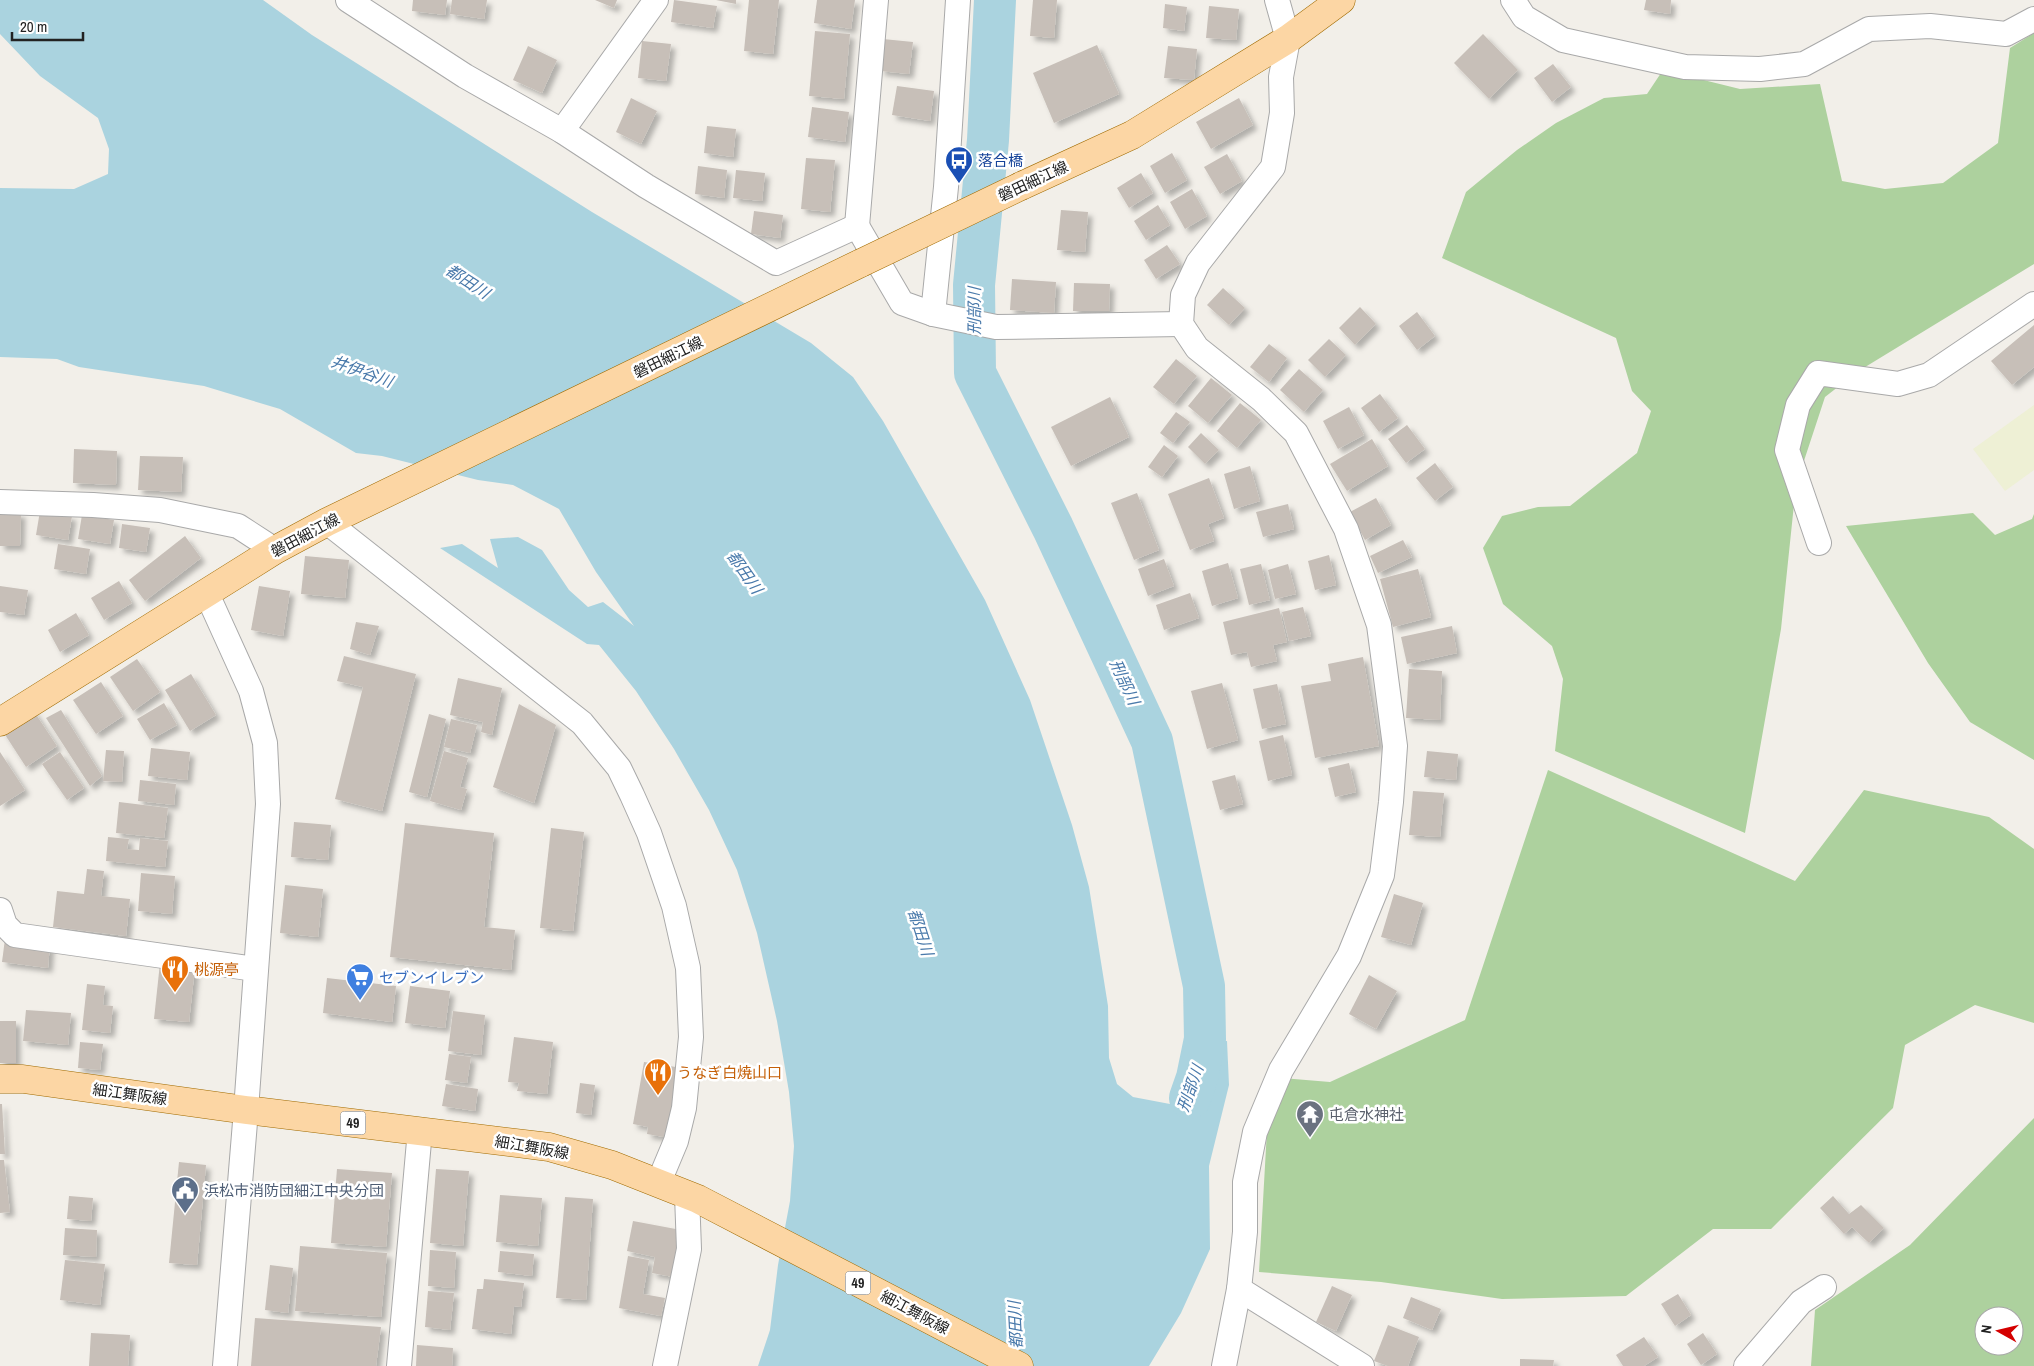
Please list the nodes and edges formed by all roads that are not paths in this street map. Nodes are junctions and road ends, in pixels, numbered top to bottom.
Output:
1 (348, 0) edge
2 (656, 0) edge
3 (876, 0) edge
4 (958, 0) edge
5 (1277, 0) edge
6 (1340, 0) edge
7 (1514, 0) edge
8 (373, 8) edge
9 (2034, 19) edge
10 (1288, 39) junction
11 (562, 131) junction
12 (857, 226) junction
13 (2034, 304) edge
14 (939, 315) junction
15 (1181, 324) junction
16 (0, 502) edge
17 (336, 518) junction
18 (1819, 543) dead end
19 (275, 550) junction
20 (207, 594) junction
21 (0, 722) edge
22 (0, 910) edge
23 (255, 969) junction
24 (0, 1079) edge
25 (246, 1110) junction
26 (420, 1130) junction
27 (658, 1184) junction
28 (693, 1197) junction
29 (1824, 1287) dead end
30 (1238, 1290) junction
31 (225, 1366) edge
32 (399, 1366) edge
33 (665, 1366) edge
34 (1019, 1366) edge
35 (1224, 1366) edge
36 (1362, 1366) edge
37 (1746, 1366) edge

1 - 8 street
2 - 11 street
3 - 12 street
4 - 14 street
5 - 10 street
6 - 10 main road, 磐田細江線
7 - 9 street
8 - 11 street
10 - 15 street
10 - 17 main road, 磐田細江線, bridge
11 - 12 street
12 - 14 street
13 - 18 street
14 - 15 street
15 - 30 street
16 - 19 street
17 - 19 main road, 磐田細江線
17 - 27 street
19 - 20 main road, 磐田細江線
20 - 21 main road, 磐田細江線
20 - 23 street
22 - 23 street
23 - 25 street
24 - 25 main road, 細江舞阪線 / 49
25 - 26 main road, 細江舞阪線 / 49
25 - 31 street
26 - 27 main road, 細江舞阪線 / 49
26 - 32 street
27 - 28 main road, 細江舞阪線 / 49
28 - 33 street
28 - 34 main road, 細江舞阪線 / 49
29 - 37 street
30 - 35 street
30 - 36 street

